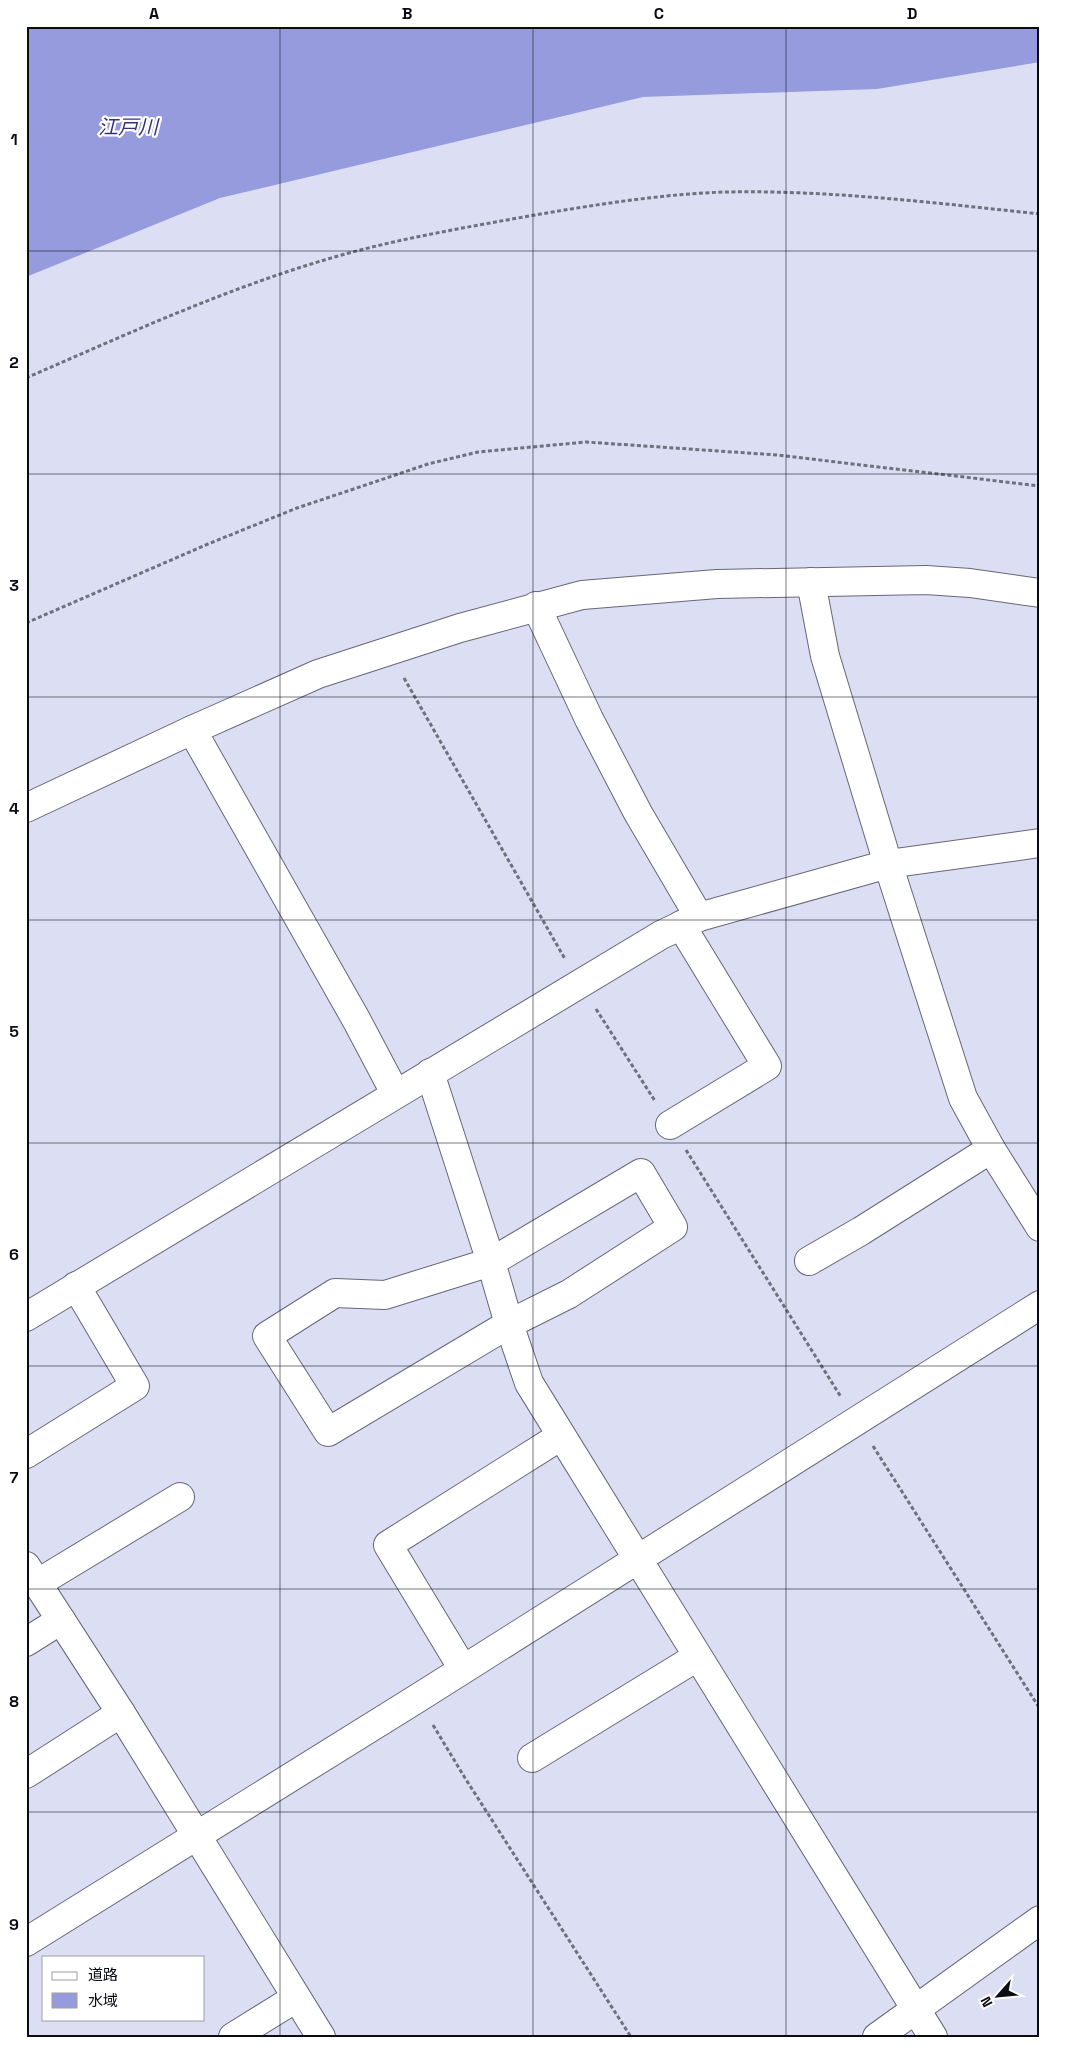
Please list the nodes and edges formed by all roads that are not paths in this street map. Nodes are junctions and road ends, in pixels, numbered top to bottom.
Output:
1 (811, 582) junction
2 (1040, 593) edge
3 (536, 606) junction
4 (192, 730) junction
5 (26, 808) edge
6 (1040, 843) edge
7 (888, 864) junction
8 (690, 921) junction
9 (430, 1073) junction
10 (395, 1093) junction
11 (670, 1125) road end
12 (991, 1149) junction
13 (1040, 1227) edge
14 (809, 1261) dead end
15 (491, 1262) junction
16 (76, 1286) junction
17 (1040, 1305) edge
18 (26, 1317) edge
19 (509, 1324) junction
20 (561, 1436) junction
21 (26, 1454) edge
22 (180, 1496) dead end
23 (637, 1559) junction
24 (32, 1575) edge
25 (61, 1620) junction
26 (26, 1642) edge
27 (697, 1657) junction
28 (463, 1669) junction
29 (121, 1713) junction
30 (532, 1758) dead end
31 (26, 1774) edge
32 (195, 1836) junction
33 (1035, 1934) edge
34 (26, 1942) edge
35 (296, 1998) junction
36 (916, 2009) junction
37 (232, 2037) edge
38 (321, 2037) edge
39 (877, 2037) edge
40 (933, 2037) edge

1 - 2 street
1 - 3 street
1 - 7 street
3 - 4 street
3 - 8 street
4 - 5 street
4 - 10 street
6 - 7 street
7 - 8 street
7 - 12 street
8 - 9 street
8 - 11 street
9 - 10 street
9 - 15 street
10 - 16 street
12 - 13 street
12 - 14 street
15 - 19 street
15 - 19 street
15 - 19 street
16 - 18 street
16 - 21 street
17 - 23 street
19 - 20 street
20 - 23 street
20 - 28 street
22 - 24 street
23 - 27 street
23 - 28 street
24 - 25 street
25 - 26 street
25 - 29 street
27 - 30 street
27 - 36 street
28 - 32 street
29 - 31 street
29 - 32 street
32 - 34 street
32 - 35 street
33 - 36 street
35 - 37 street
35 - 38 street
36 - 39 street
36 - 40 street

